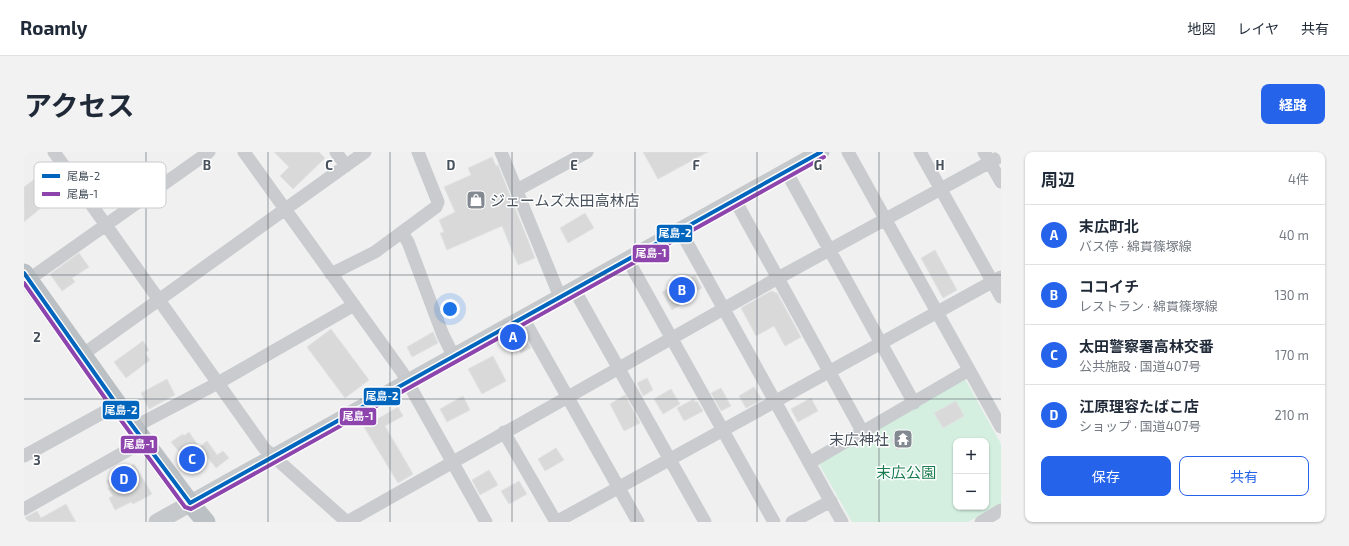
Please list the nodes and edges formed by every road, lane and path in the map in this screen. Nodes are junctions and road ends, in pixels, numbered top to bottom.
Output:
1 (54, 152) edge
2 (209, 152) edge
3 (244, 152) edge
4 (336, 152) edge
5 (365, 152) edge
6 (418, 152) edge
7 (501, 152) edge
8 (587, 152) edge
9 (821, 152) edge
10 (848, 152) edge
11 (920, 152) edge
12 (992, 157) edge
13 (61, 162) edge
14 (346, 166) junction
15 (786, 171) junction
16 (166, 182) edge
17 (1001, 182) edge
18 (941, 188) junction
19 (517, 190) junction
20 (735, 200) junction
21 (94, 208) edge
22 (128, 208) edge
23 (285, 209) junction
24 (885, 219) junction
25 (105, 224) junction
26 (680, 230) junction
27 (402, 233) junction
28 (830, 250) junction
29 (628, 260) junction
30 (331, 274) junction
31 (26, 276) edge
32 (778, 278) junction
33 (997, 279) edge
34 (574, 289) junction
35 (560, 297) junction
36 (1001, 297) edge
37 (158, 298) junction
38 (354, 305) junction
39 (725, 308) junction
40 (937, 312) junction
41 (524, 318) junction
42 (672, 339) junction
43 (882, 342) junction
44 (82, 355) junction
45 (454, 357) junction
46 (619, 368) junction
47 (969, 370) junction
48 (829, 372) junction
49 (408, 382) junction
50 (218, 383) junction
51 (568, 397) junction
52 (776, 402) junction
53 (914, 402) junction
54 (117, 405) junction
55 (996, 408) edge
56 (1001, 427) edge
57 (723, 430) junction
58 (862, 431) junction
59 (504, 432) junction
60 (139, 434) junction
61 (24, 456) edge
62 (274, 456) junction
63 (670, 459) junction
64 (452, 462) junction
65 (809, 463) junction
66 (618, 488) junction
67 (831, 501) junction
68 (190, 503) junction
69 (24, 509) edge
70 (1001, 510) edge
71 (157, 522) edge
72 (206, 522) edge
73 (347, 522) edge
74 (486, 522) edge
75 (556, 522) edge
76 (638, 522) edge
77 (705, 522) edge
78 (774, 522) edge
79 (792, 522) edge
80 (842, 522) edge
81 (981, 522) edge

1 - 13 street
2 - 16 street
3 - 23 street
4 - 14 street
5 - 14 street
6 - 27 street
7 - 19 street
8 - 19 street
9 - 15 main road
10 - 24 street
11 - 18 street
12 - 17 street
12 - 18 street
14 - 23 street
15 - 20 main road
15 - 28 street
18 - 24 street
18 - 33 street
19 - 35 street
20 - 26 main road
20 - 32 street
21 - 25 street
22 - 25 street
23 - 30 street
23 - 37 street
24 - 28 street
24 - 40 street
25 - 31 street
25 - 37 street
26 - 29 main road
26 - 39 street
27 - 30 street
27 - 45 street
28 - 32 street
28 - 43 street
29 - 34 main road
29 - 42 street
30 - 38 street
31 - 44 highway
32 - 39 street
32 - 48 street
33 - 36 street
33 - 40 street
34 - 35 main road
34 - 46 street
35 - 41 main road
37 - 44 street
37 - 50 street
38 - 49 street
38 - 50 street
39 - 42 street
39 - 52 street
40 - 43 street
40 - 47 street
41 - 45 main road
41 - 51 street
42 - 46 street
42 - 57 street
43 - 48 street
43 - 53 street
44 - 54 highway
45 - 49 main road
46 - 51 street
46 - 63 street
47 - 53 street
47 - 55 street
48 - 52 street
48 - 58 street
49 - 62 main road
49 - 64 street
50 - 60 street
50 - 62 street
51 - 59 street
51 - 66 street
52 - 57 street
52 - 65 street
53 - 58 street
54 - 60 highway
54 - 61 street
55 - 56 street
57 - 63 street
57 - 78 street
58 - 65 street
59 - 64 street
59 - 75 street
60 - 68 highway
60 - 69 street
62 - 68 main road
62 - 73 street
63 - 66 street
63 - 77 street
64 - 73 street
64 - 74 street
65 - 67 street
66 - 75 street
66 - 76 street
67 - 79 street
67 - 80 street
68 - 71 main road
68 - 72 highway
70 - 81 street

